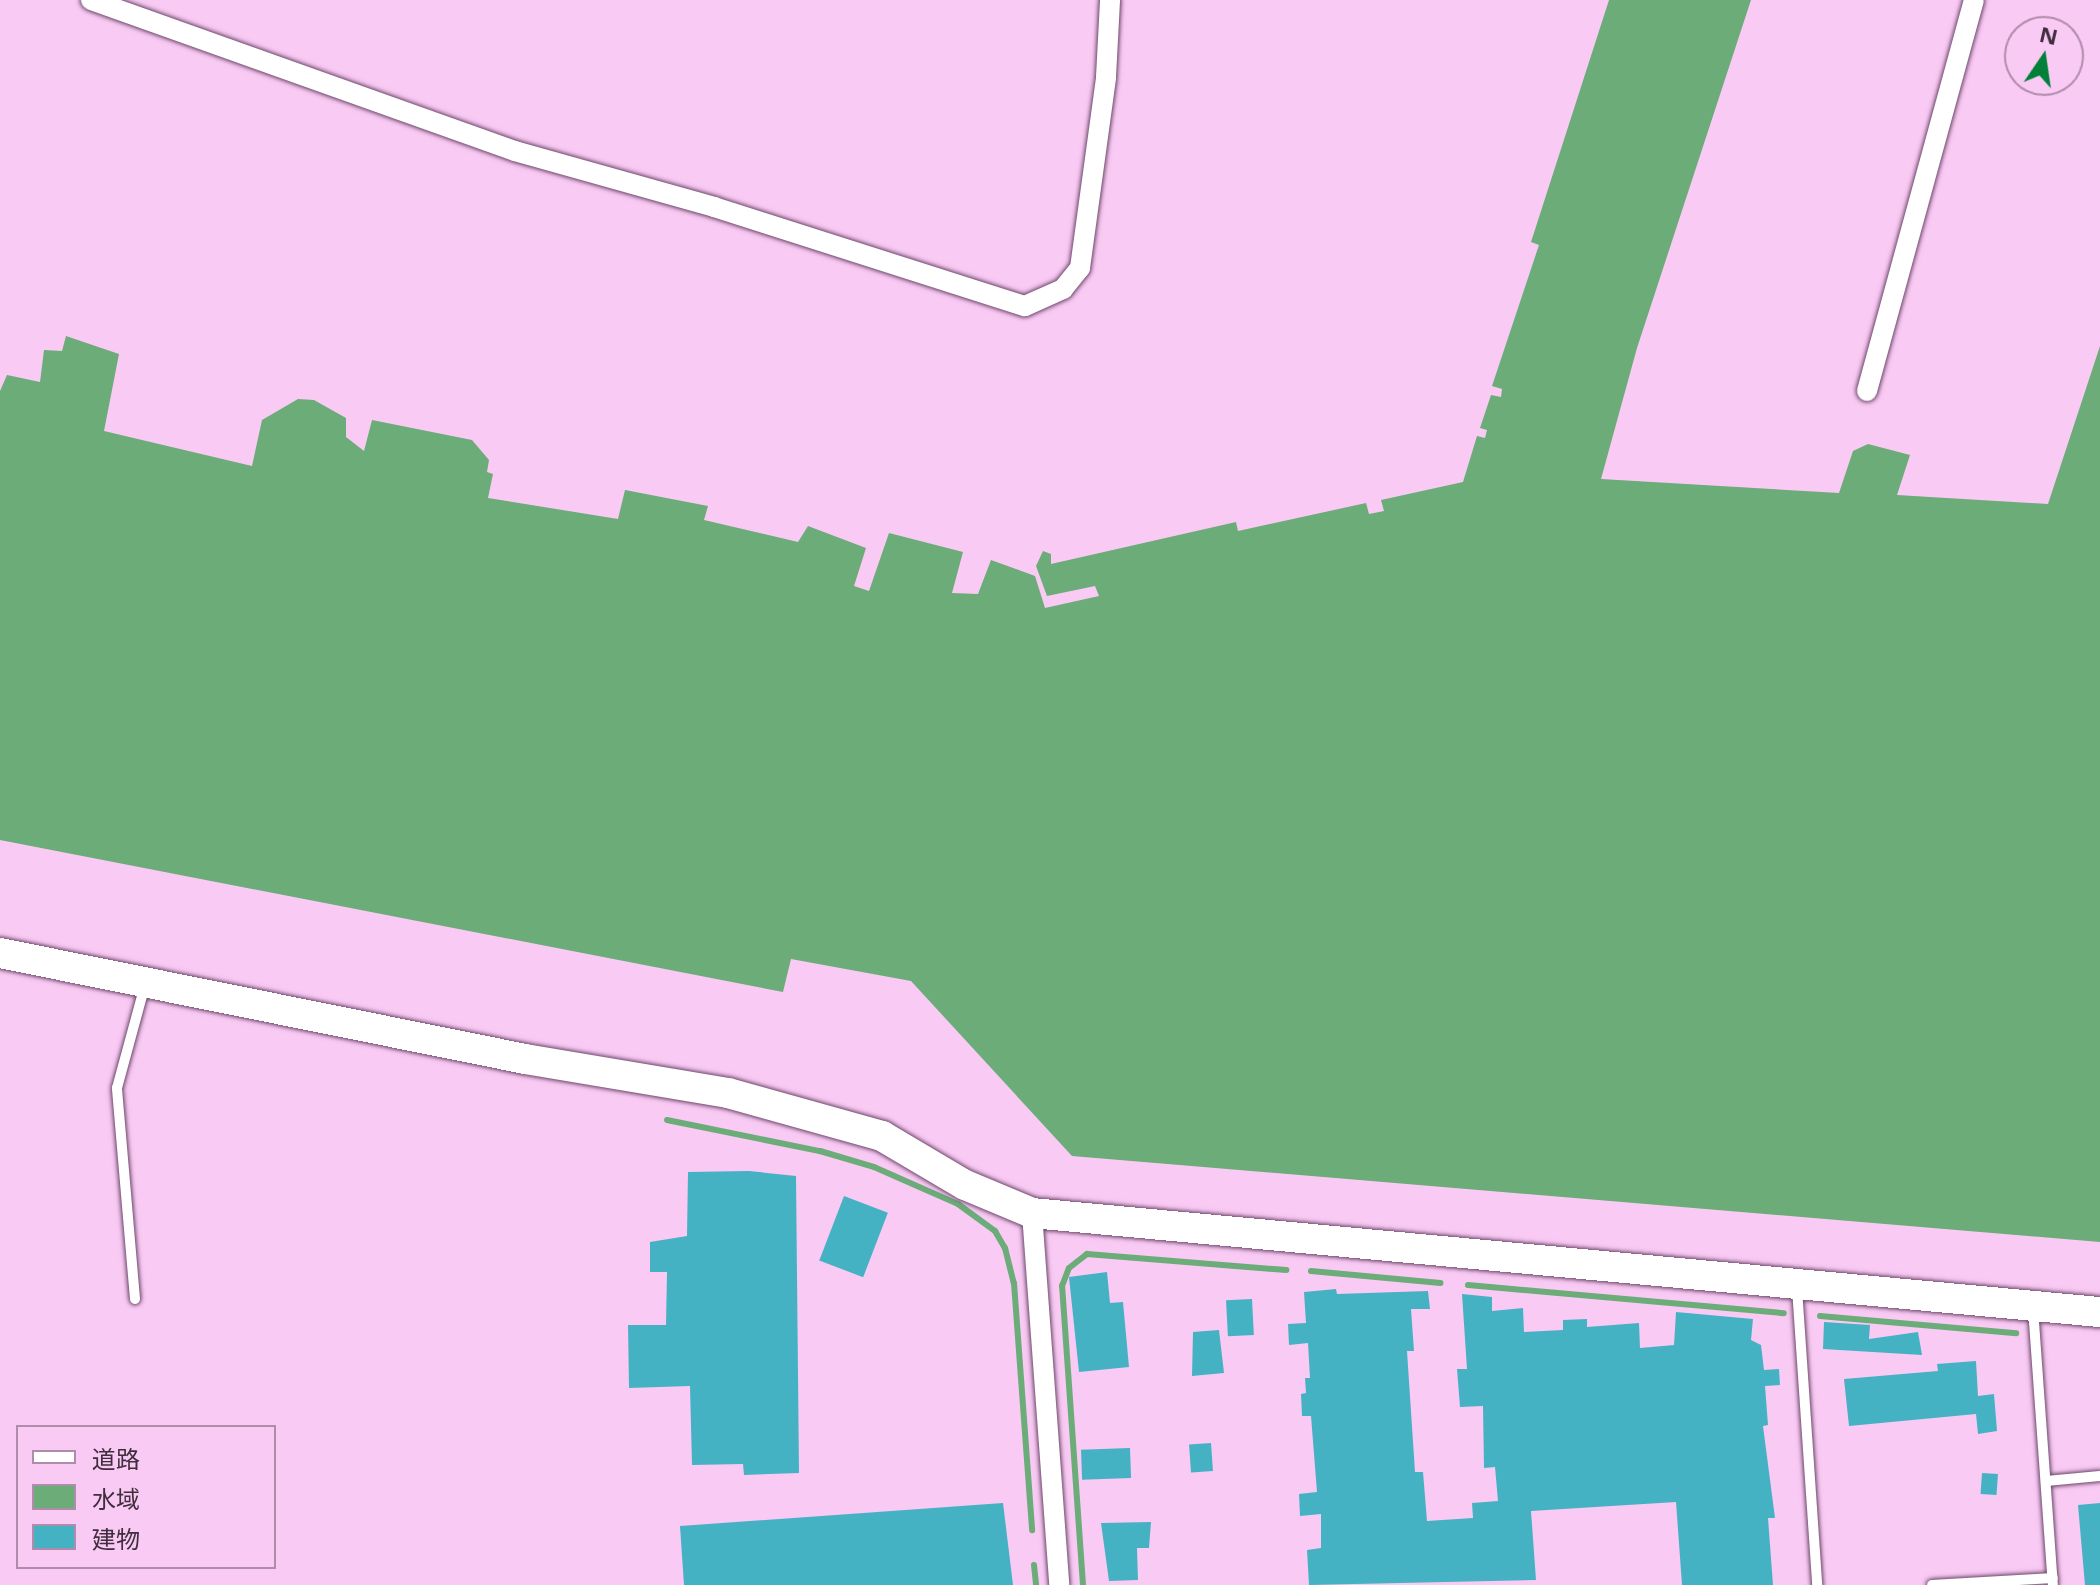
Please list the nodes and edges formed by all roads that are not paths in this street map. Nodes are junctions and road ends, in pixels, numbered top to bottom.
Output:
1 (91, 0) edge
2 (1110, 0) edge
3 (1974, 0) edge
4 (1867, 391) dead end
5 (0, 953) edge
6 (145, 982) junction
7 (1032, 1213) junction
8 (1796, 1283) junction
9 (135, 1299) dead end
10 (2033, 1306) junction
11 (2100, 1312) edge
12 (2100, 1476) edge
13 (2046, 1481) junction
14 (2053, 1582) edge
15 (1059, 1585) edge
16 (1817, 1585) edge
17 (1932, 1585) edge

1 - 2 street
3 - 4 street
5 - 6 street
6 - 7 street
6 - 9 lane
7 - 8 street
7 - 15 street
8 - 10 street
8 - 16 lane
10 - 11 street
10 - 13 lane
12 - 13 lane
13 - 14 lane
14 - 17 lane

